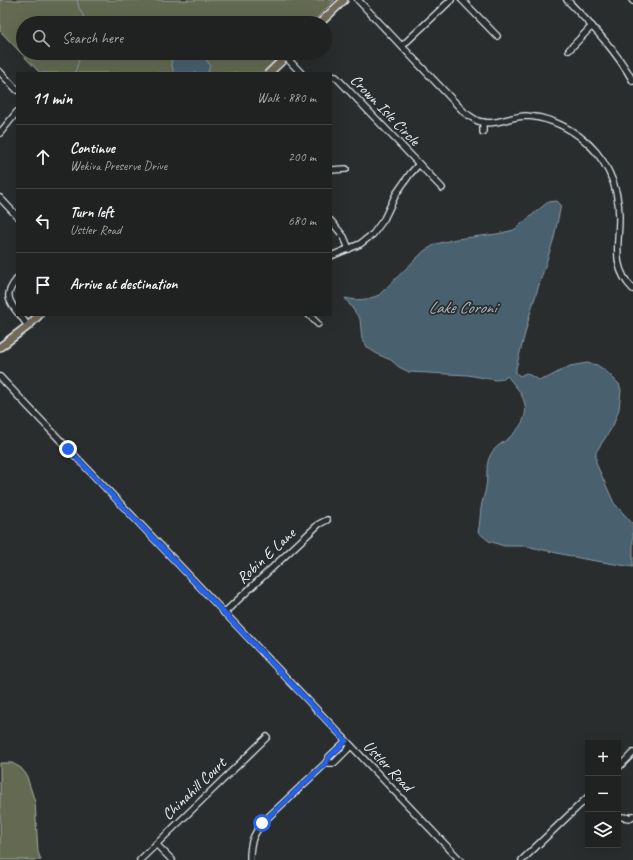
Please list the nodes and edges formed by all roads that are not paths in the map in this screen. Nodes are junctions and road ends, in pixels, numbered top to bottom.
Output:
1 (344, 0) edge
2 (358, 0) edge
3 (451, 0) edge
4 (462, 0) edge
5 (568, 0) edge
6 (327, 16) edge
7 (592, 26) junction
8 (497, 36) dead end
9 (402, 46) junction
10 (569, 50) dead end
11 (283, 60) edge
12 (292, 60) edge
13 (0, 72) edge
14 (270, 72) edge
15 (300, 72) edge
16 (332, 76) edge
17 (633, 81) edge
18 (16, 89) edge
19 (16, 113) edge
20 (484, 122) junction
21 (483, 132) dead end
22 (0, 133) edge
23 (419, 164) junction
24 (346, 169) dead end
25 (332, 170) edge
26 (442, 188) dead end
27 (0, 198) edge
28 (16, 215) edge
29 (332, 221) edge
30 (349, 249) junction
31 (332, 256) edge
32 (16, 281) edge
33 (633, 289) edge
34 (16, 311) edge
35 (21, 316) edge
36 (38, 316) edge
37 (310, 316) edge
38 (318, 324) dead end
39 (28, 326) junction
40 (0, 347) edge
41 (0, 377) edge
42 (327, 520) dead end
43 (224, 613) junction
44 (267, 737) dead end
45 (346, 741) junction
46 (351, 746) junction
47 (335, 752) junction
48 (633, 753) edge
49 (340, 757) junction
50 (326, 763) junction
51 (621, 765) edge
52 (585, 800) edge
53 (633, 816) edge
54 (622, 817) dead end
55 (156, 844) junction
56 (140, 860) edge
57 (172, 860) edge
58 (250, 860) edge
59 (460, 860) edge
60 (522, 860) edge

1 - 6 main road
2 - 9 street
3 - 9 street
4 - 8 street
5 - 7 street
7 - 10 street
7 - 17 street
9 - 20 street
11 - 14 main road
12 - 15 street
13 - 18 street
16 - 23 street, Crown Isle Circle
19 - 22 street
20 - 21 street
20 - 33 street
23 - 26 street, Crown Isle Circle
23 - 30 street, Crown Isle Circle
24 - 25 street
27 - 28 street
29 - 30 street
30 - 31 street, Crown Isle Circle
32 - 34 street
35 - 39 street
36 - 39 main road
37 - 38 street
39 - 40 main road
41 - 43 street, Ustler Road
42 - 43 street, Robin E Lane
43 - 45 street, Ustler Road
44 - 55 street, Chinahill Court
45 - 46 street, Ustler Road
45 - 47 street
46 - 49 street
46 - 59 street, Ustler Road
47 - 49 street
47 - 50 street
48 - 51 street
49 - 50 street
50 - 58 street
52 - 60 street
53 - 54 street
55 - 56 street, Chinahill Court
55 - 57 street

